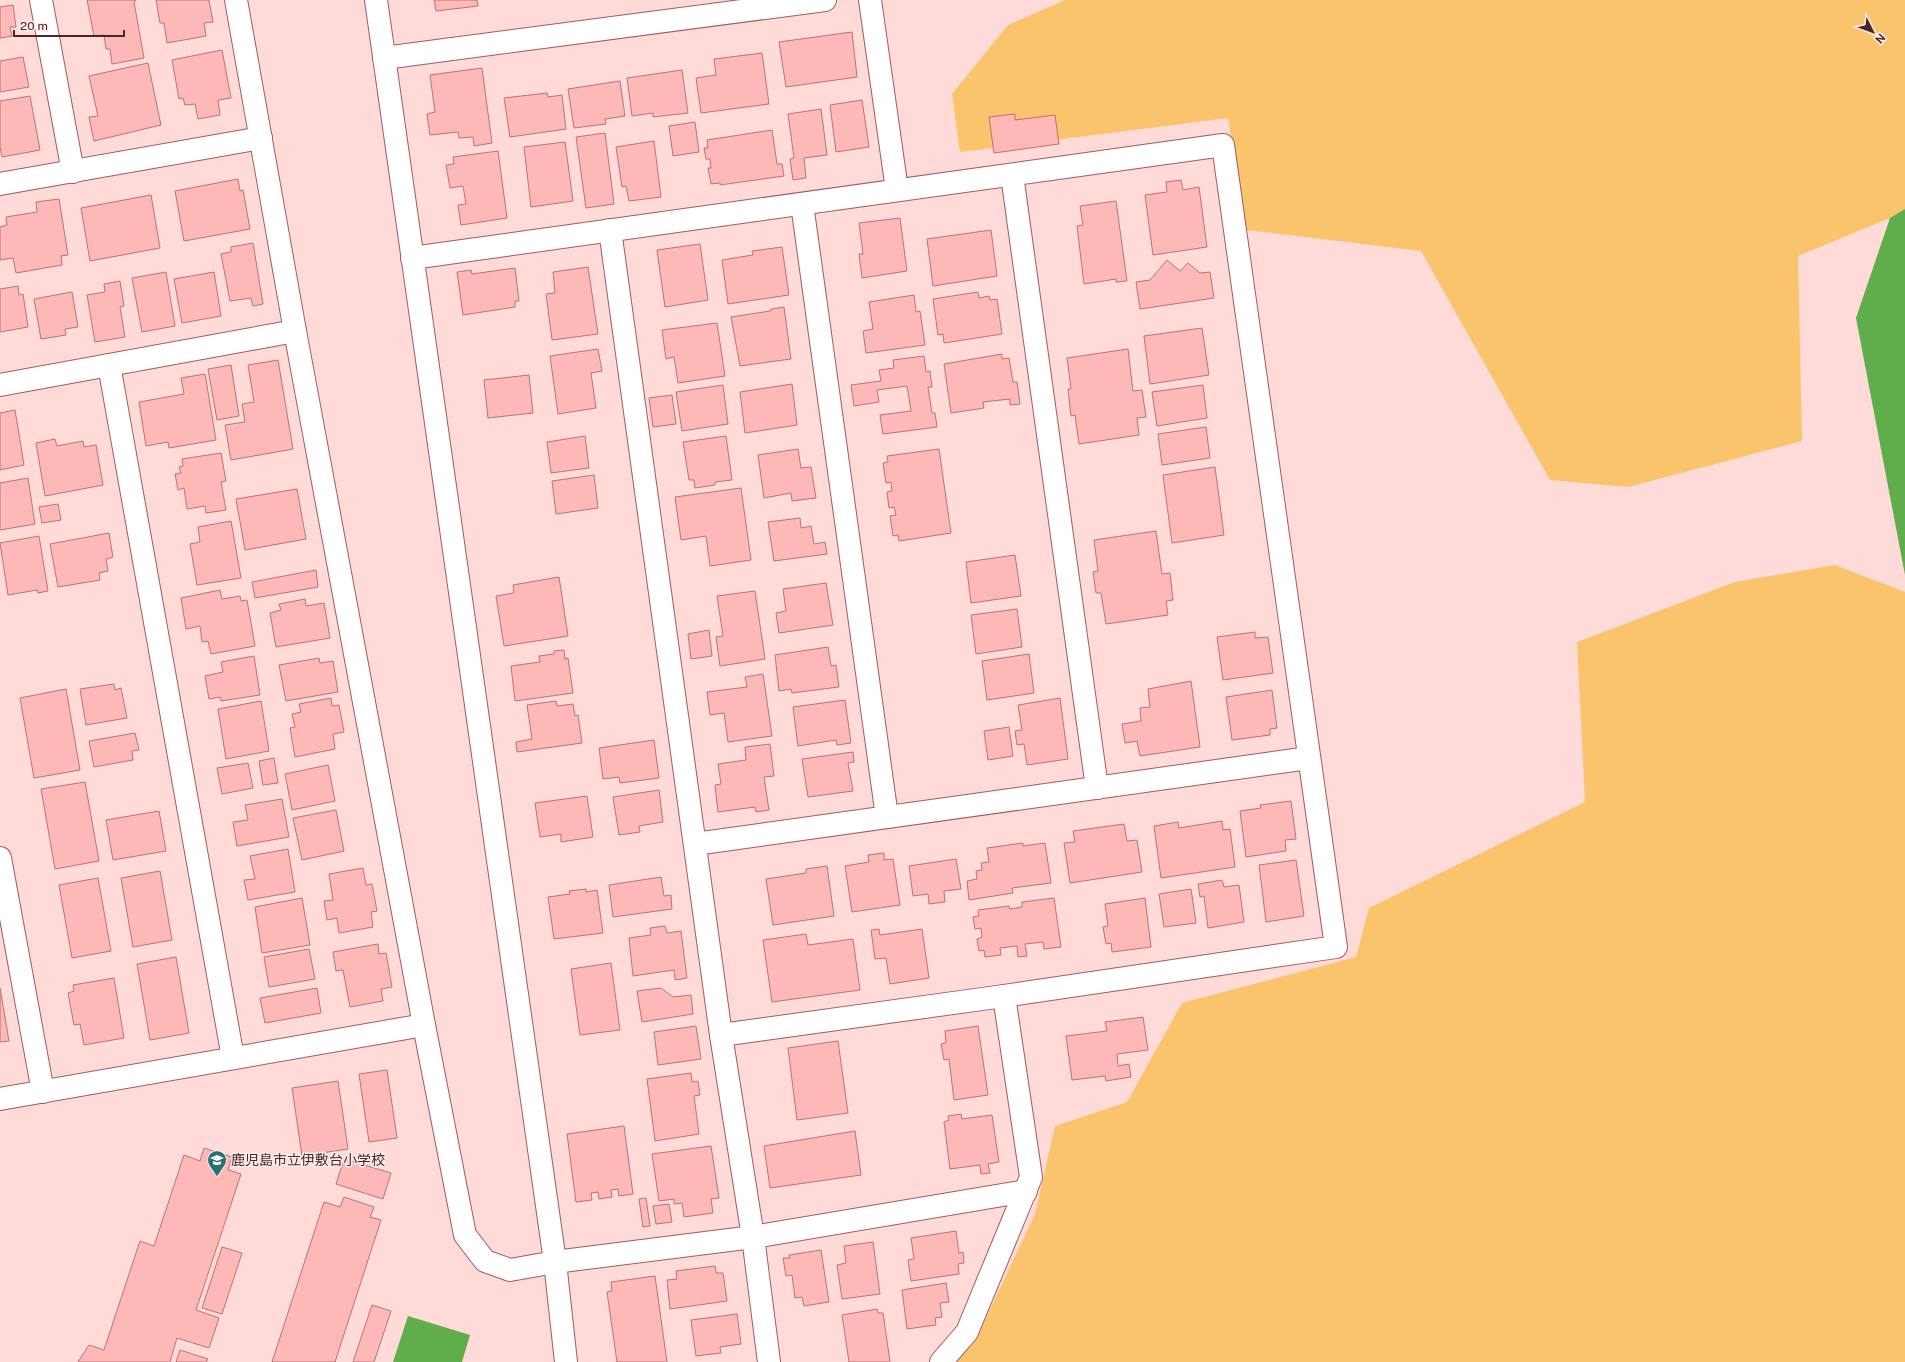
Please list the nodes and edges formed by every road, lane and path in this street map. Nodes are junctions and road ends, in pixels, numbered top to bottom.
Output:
1 (41, 0) edge
2 (236, 0) edge
3 (376, 0) edge
4 (825, 0) edge
5 (870, 0) edge
6 (384, 58) junction
7 (262, 138) junction
8 (73, 172) junction
9 (1012, 175) junction
10 (0, 184) edge
11 (897, 190) junction
12 (802, 204) junction
13 (610, 230) junction
14 (412, 258) junction
15 (295, 330) junction
16 (109, 365) junction
17 (0, 385) edge
18 (1309, 758) junction
19 (1097, 788) junction
20 (887, 817) junction
21 (695, 844) junction
22 (0, 858) edge
23 (1004, 996) junction
24 (424, 1025) junction
25 (721, 1034) junction
26 (233, 1058) junction
27 (43, 1092) junction
28 (0, 1100) edge
29 (1026, 1192) junction
30 (753, 1237) junction
31 (555, 1262) junction
32 (566, 1362) edge
33 (769, 1362) edge
34 (941, 1362) edge

1 - 8 street
2 - 7 street
3 - 6 street
4 - 6 street
5 - 11 street
6 - 14 street
7 - 8 street
7 - 15 street
8 - 10 street
9 - 11 street
9 - 18 street
9 - 19 street
11 - 12 street
12 - 13 street
12 - 20 street
13 - 14 street
13 - 21 street
14 - 31 street
15 - 16 street
15 - 24 street
16 - 17 street
16 - 26 street
18 - 19 street
18 - 23 street
19 - 20 street
20 - 21 street
21 - 25 street
22 - 27 street
23 - 25 street
23 - 29 street
24 - 26 street
24 - 31 street
25 - 30 street
26 - 27 street
27 - 28 street
29 - 30 street
29 - 34 street
30 - 31 street
30 - 33 street
31 - 32 street

